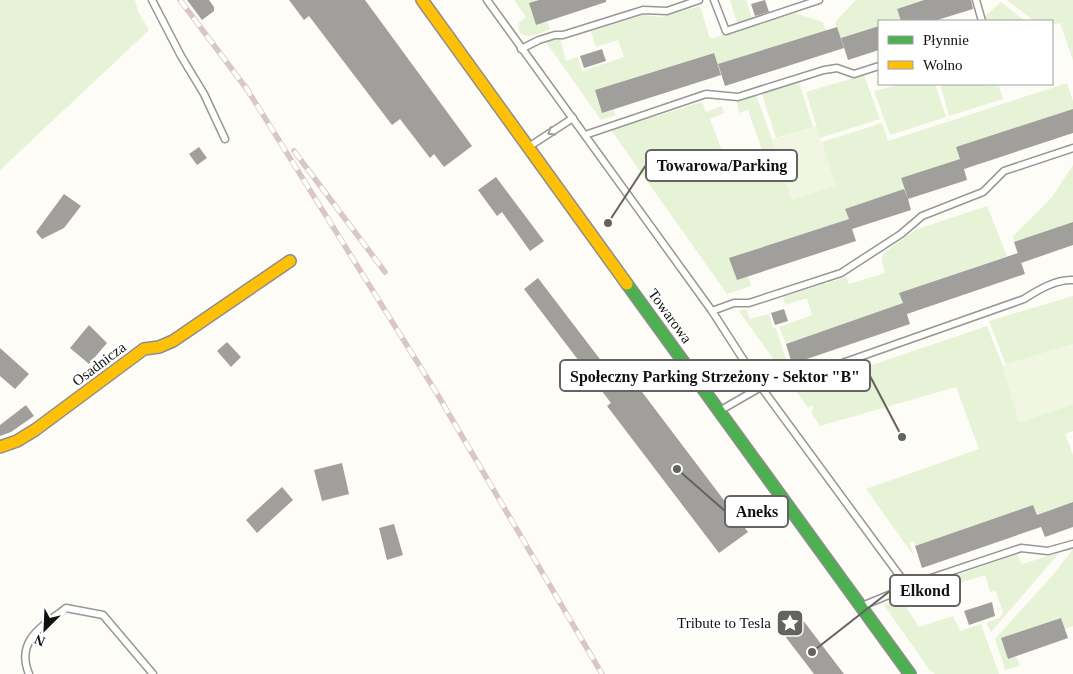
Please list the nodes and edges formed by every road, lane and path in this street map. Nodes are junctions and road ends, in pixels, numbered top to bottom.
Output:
1 (152, 0) edge
2 (422, 0) edge
3 (487, 0) edge
4 (699, 0) edge
5 (714, 0) edge
6 (819, 0) edge
7 (976, 0) edge
8 (982, 20) edge
9 (521, 50) junction
10 (878, 66) edge
11 (573, 118) junction
12 (585, 135) junction
13 (225, 139) dead end
14 (529, 146) junction
15 (1073, 148) edge
16 (290, 261) dead end
17 (1073, 280) edge
18 (712, 311) junction
19 (761, 387) junction
20 (720, 410) junction
21 (1, 447) edge
22 (1073, 544) edge
23 (908, 587) junction
24 (862, 606) junction
25 (29, 674) edge
26 (153, 674) edge
27 (910, 674) edge

1 - 13 lane
2 - 14 main road, Towarowa
3 - 9 lane
4 - 9 lane
5 - 6 lane
7 - 8 lane
9 - 11 lane
10 - 12 lane
11 - 12 lane
11 -> 14 lane
12 - 18 lane
14 - 20 main road, Towarowa
15 - 18 lane
16 - 21 main road, Osadnicza
17 - 19 lane
18 - 19 lane
19 - 20 lane
19 - 23 lane
20 - 24 main road, Towarowa
22 - 23 lane
23 - 24 lane
24 - 27 main road, Towarowa
25 - 26 lane

